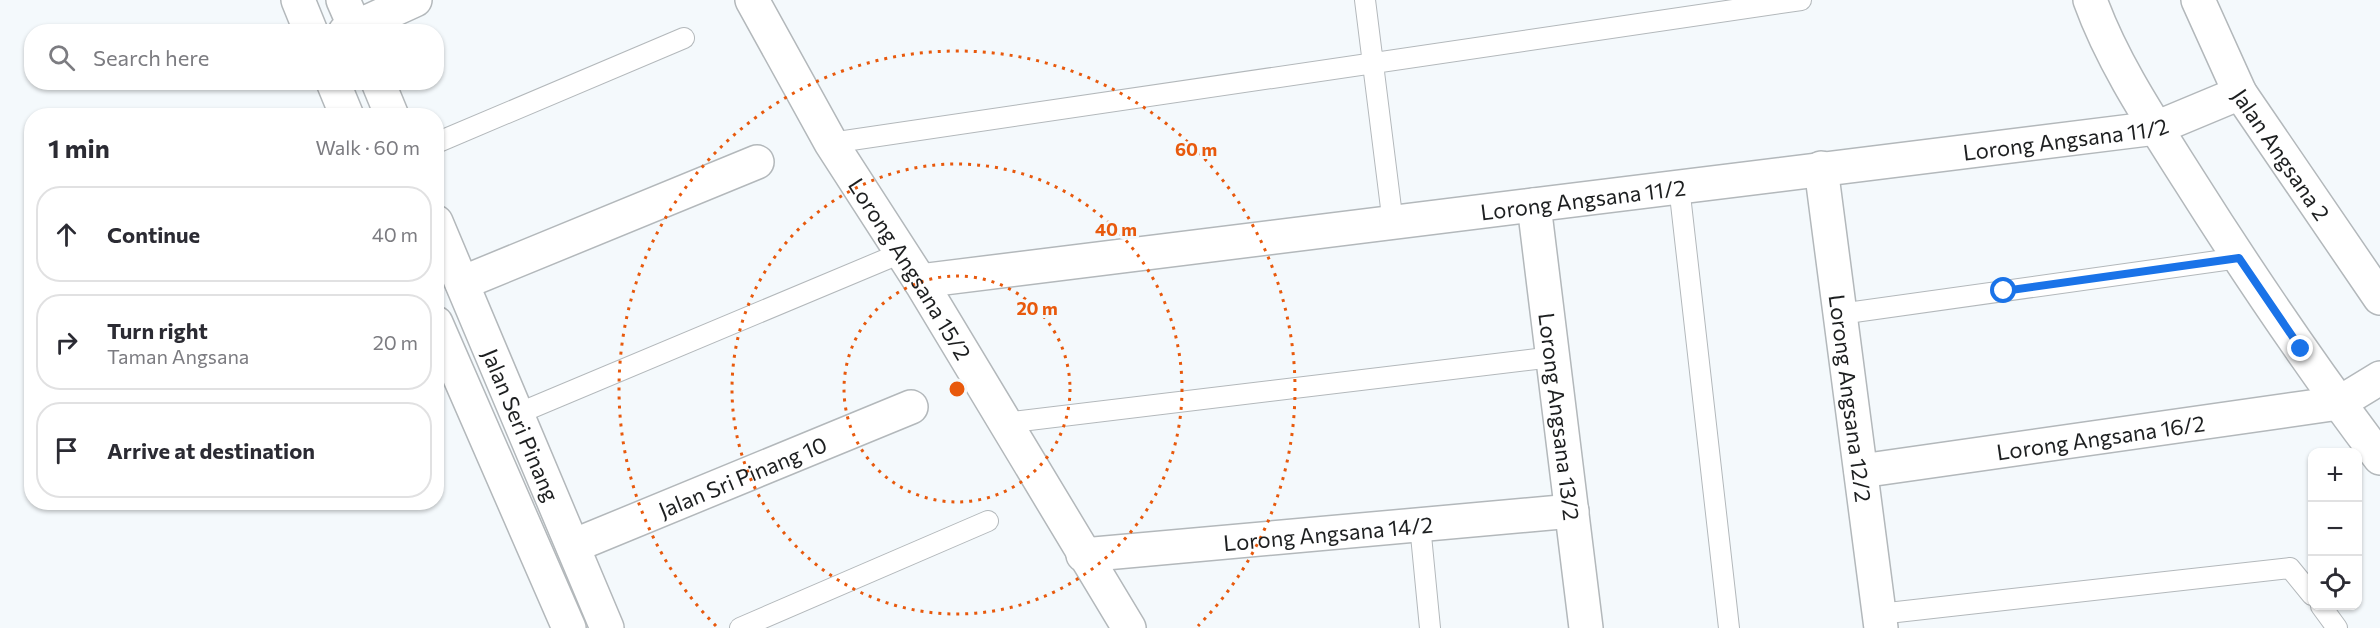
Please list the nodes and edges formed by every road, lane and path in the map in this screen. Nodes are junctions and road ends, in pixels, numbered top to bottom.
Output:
1 (298, 0) edge
2 (416, 0) edge
3 (1365, 0) edge
4 (1801, 0) edge
5 (2090, 0) edge
6 (2198, 0) edge
7 (760, 1) edge
8 (350, 23) edge
9 (308, 24) edge
10 (684, 39) dead end
11 (1373, 63) junction
12 (336, 90) edge
13 (381, 90) edge
14 (2240, 93) junction
15 (344, 108) edge
16 (389, 108) edge
17 (2156, 128) junction
18 (444, 140) edge
19 (831, 143) junction
20 (757, 162) dead end
21 (1821, 168) junction
22 (1679, 186) junction
23 (1534, 206) junction
24 (1393, 224) junction
25 (444, 240) edge
26 (901, 253) junction
27 (2239, 258) junction
28 (920, 280) junction
29 (462, 282) junction
30 (2380, 298) edge
31 (1840, 314) junction
32 (444, 341) edge
33 (1553, 357) junction
34 (2380, 378) edge
35 (2339, 403) junction
36 (911, 407) dead end
37 (517, 414) junction
38 (1004, 423) junction
39 (2380, 458) edge
40 (1861, 471) junction
41 (1572, 511) junction
42 (988, 521) dead end
43 (1420, 525) junction
44 (573, 546) junction
45 (1083, 555) junction
46 (2308, 589) edge
47 (2324, 610) edge
48 (1880, 621) edge
49 (1122, 626) edge
50 (569, 628) edge
51 (607, 628) edge
52 (740, 628) edge
53 (1430, 628) edge
54 (1586, 628) edge
55 (1729, 628) edge
56 (2337, 628) edge

1 - 9 street
2 - 8 street
3 - 11 lane
4 - 11 lane
5 - 17 street
6 - 14 street, Jalan Angsana 2
7 - 19 street, Lorong Angsana 15/2
10 - 18 lane
11 - 19 lane
11 - 24 lane
12 - 15 street
13 - 16 street
14 - 17 street, Lorong Angsana 11/2
14 - 30 street, Jalan Angsana 2
17 - 21 street, Lorong Angsana 11/2
17 - 27 street
19 - 26 street, Lorong Angsana 15/2
20 - 29 street
21 - 22 street, Lorong Angsana 11/2
21 - 31 street, Lorong Angsana 12/2
22 - 23 street, Lorong Angsana 11/2
22 - 55 lane
23 - 24 street, Lorong Angsana 11/2
23 - 33 street, Lorong Angsana 13/2
24 - 28 street, Lorong Angsana 11/2
25 - 29 street, Jalan Seri Pinang
26 - 28 street, Lorong Angsana 15/2
26 - 37 lane
27 - 31 lane
27 - 35 street
28 - 38 street, Lorong Angsana 15/2
29 - 37 street, Jalan Seri Pinang
31 - 40 street, Lorong Angsana 12/2
32 - 50 street, Jalan Seri Pinang
33 - 38 lane
33 - 41 street, Lorong Angsana 13/2
34 - 35 street
35 - 39 street
35 - 40 street, Lorong Angsana 16/2
36 - 44 street, Jalan Sri Pinang 10
37 - 44 street, Jalan Seri Pinang
38 - 45 street, Lorong Angsana 15/2
40 - 48 street, Lorong Angsana 12/2
41 - 43 street, Lorong Angsana 14/2
41 - 54 street, Lorong Angsana 13/2
42 - 52 lane
43 - 45 street, Lorong Angsana 14/2
43 - 53 lane
44 - 51 street, Jalan Seri Pinang
45 - 49 street, Lorong Angsana 15/2
46 - 48 lane
47 - 56 lane

